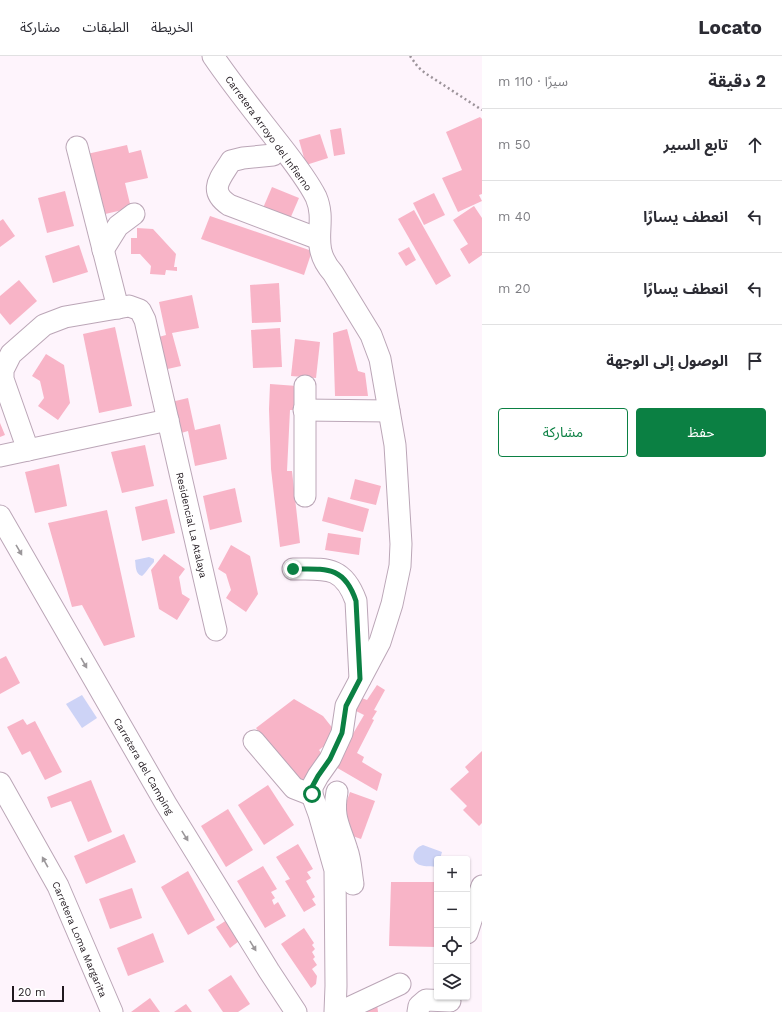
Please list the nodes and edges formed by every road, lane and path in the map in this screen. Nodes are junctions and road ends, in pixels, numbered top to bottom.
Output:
1 (213, 56) edge
2 (410, 56) edge
3 (482, 110) edge
4 (77, 147) dead end
5 (273, 155) dead end
6 (134, 214) dead end
7 (319, 240) junction
8 (103, 250) junction
9 (118, 308) junction
10 (305, 386) dead end
11 (304, 410) junction
12 (389, 410) junction
13 (168, 420) junction
14 (28, 450) junction
15 (0, 456) edge
16 (305, 496) dead end
17 (0, 516) edge
18 (293, 569) dead end
19 (216, 630) dead end
20 (360, 679) junction
21 (254, 741) dead end
22 (0, 782) edge
23 (337, 792) dead end
24 (312, 794) junction
25 (346, 874) junction
26 (482, 886) edge
27 (469, 928) edge
28 (400, 984) dead end
29 (450, 1003) edge
30 (112, 1012) edge
31 (296, 1012) edge
32 (335, 1012) edge
33 (340, 1012) edge
34 (418, 1012) edge

1 - 7 street, Carretera Arroyo del Infierno
2 - 3 path
4 - 8 street
5 - 7 street
6 - 8 street
7 - 12 street, Carretera Arroyo del Infierno
8 - 9 street
9 - 13 street, Residencial La Atalaya
9 - 14 street, Residencial La Atalaya
10 - 11 street
11 - 12 street
11 - 16 street
12 - 20 street, Carretera Arroyo del Infierno
13 - 14 street
13 - 19 street, Residencial La Atalaya
14 - 15 street
17 -> 31 street, Carretera del Camping
18 - 20 street
20 - 24 street, Carretera Arroyo del Infierno
21 - 24 street
30 -> 22 street, Carretera Loma Margarita
23 - 25 street
24 - 25 street
25 - 32 street
26 - 27 street
28 - 33 street
29 - 34 street

